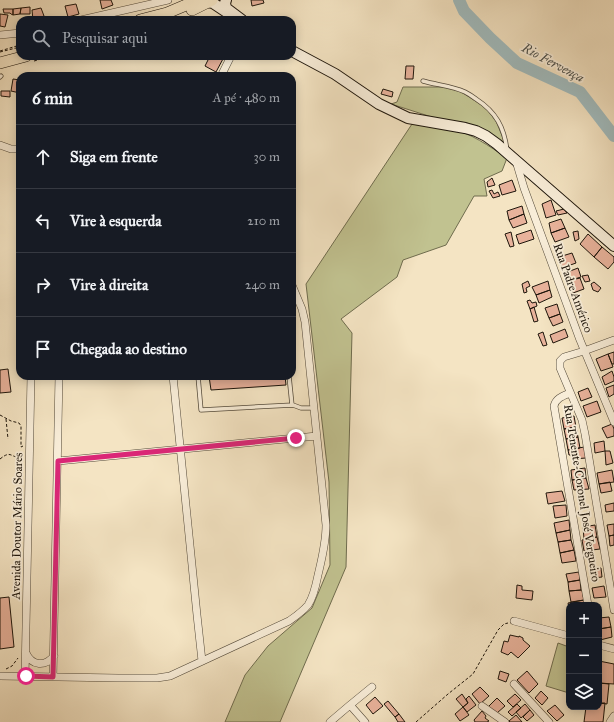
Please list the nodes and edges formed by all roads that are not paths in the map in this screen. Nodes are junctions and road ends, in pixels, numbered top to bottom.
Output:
1 (168, 0) edge
2 (226, 0) edge
3 (206, 1) edge
4 (98, 16) edge
5 (154, 16) edge
6 (176, 16) edge
7 (235, 16) edge
8 (236, 16) edge
9 (16, 33) edge
10 (0, 35) edge
11 (16, 53) edge
12 (296, 53) edge
13 (0, 57) edge
14 (16, 59) edge
15 (229, 60) edge
16 (0, 63) edge
17 (223, 72) edge
18 (423, 81) dead end
19 (0, 145) edge
20 (16, 149) edge
21 (511, 156) junction
22 (614, 246) edge
23 (296, 295) edge
24 (614, 340) edge
25 (584, 351) junction
26 (31, 380) edge
27 (59, 380) edge
28 (173, 380) edge
29 (198, 380) edge
30 (289, 380) edge
31 (570, 393) junction
32 (292, 405) junction
33 (314, 408) junction
34 (614, 422) edge
35 (317, 436) junction
36 (180, 449) junction
37 (58, 461) junction
38 (614, 558) edge
39 (606, 560) junction
40 (587, 602) edge
41 (614, 610) edge
42 (514, 621) road end
43 (566, 635) edge
44 (602, 645) edge
45 (614, 649) edge
46 (26, 653) junction
47 (54, 656) junction
48 (202, 661) junction
49 (0, 676) edge
50 (26, 676) junction
51 (53, 677) junction
52 (514, 684) dead end
53 (372, 687) dead end
54 (350, 705) junction
55 (482, 706) dead end
56 (614, 716) edge
57 (330, 722) edge
58 (365, 722) edge
59 (505, 722) edge
60 (549, 722) edge
61 (610, 722) edge

1 - 4 street
2 - 8 street
3 - 5 main road
3 - 6 main road
3 - 7 street
9 - 10 street
11 - 13 main road
12 - 21 street
14 - 16 main road
15 - 17 street
18 - 21 lane
19 - 20 street
21 - 22 street
21 - 25 street, Rua Padre Américo
23 - 33 street
24 - 25 street
25 - 31 street
25 - 34 street, Rua Padre Américo
26 - 46 street, Avenida Doutor Mário Soares
27 - 37 street
28 - 36 street
29 - 32 lane
30 - 32 lane
31 - 39 street
31 - 40 street, Rua Tenente-Coronel José Vergueiro
32 - 33 lane
33 - 35 street
35 - 36 street
35 - 48 street
36 - 37 street
36 - 48 street
37 - 47 street
38 - 39 street
39 - 41 street
42 - 43 street
44 - 45 street
46 - 47 street
46 - 50 street, Avenida Doutor Mário Soares
47 - 51 street
48 - 51 street
49 - 50 street
50 - 51 street
52 - 60 street
53 - 54 street
54 - 57 street
54 - 58 street
55 - 59 street
56 - 61 street

